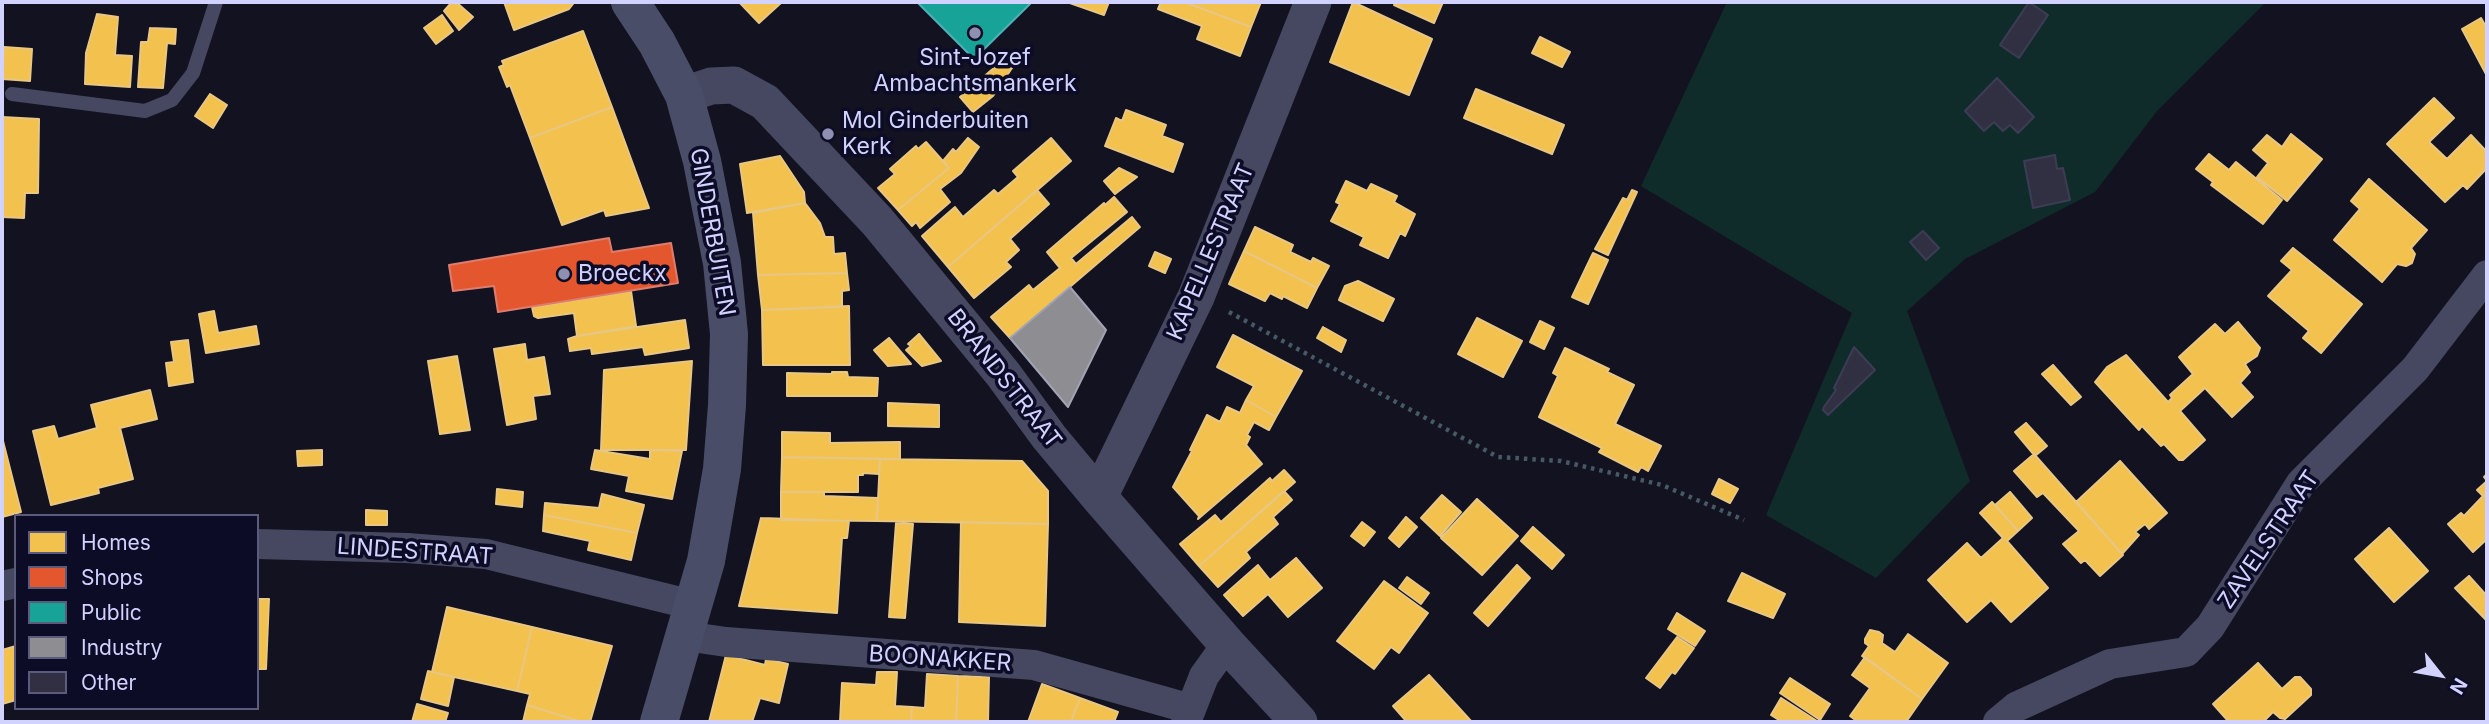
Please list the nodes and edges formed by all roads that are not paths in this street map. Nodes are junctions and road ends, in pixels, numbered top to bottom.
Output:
1 (216, 2) edge
2 (630, 2) edge
3 (1313, 2) edge
4 (12, 94) dead end
5 (684, 95) junction
6 (2487, 275) edge
7 (1099, 497) junction
8 (259, 544) edge
9 (689, 620) junction
10 (1227, 644) junction
11 (1188, 715) edge
12 (659, 722) edge
13 (1299, 722) edge
14 (1998, 722) edge

1 - 4 lane
2 - 5 main road, GINDERBUITEN
3 - 7 street, KAPELLESTRAAT
5 - 7 street, BRANDSTRAAT
5 - 9 main road, GINDERBUITEN
6 - 14 street, ZAVELSTRAAT
7 - 10 street, BRANDSTRAAT
8 - 9 street, LINDESTRAAT
9 - 11 street, BOONAKKER
9 - 12 main road, GINDERBUITEN
10 - 11 street
10 - 13 street, BRANDSTRAAT

